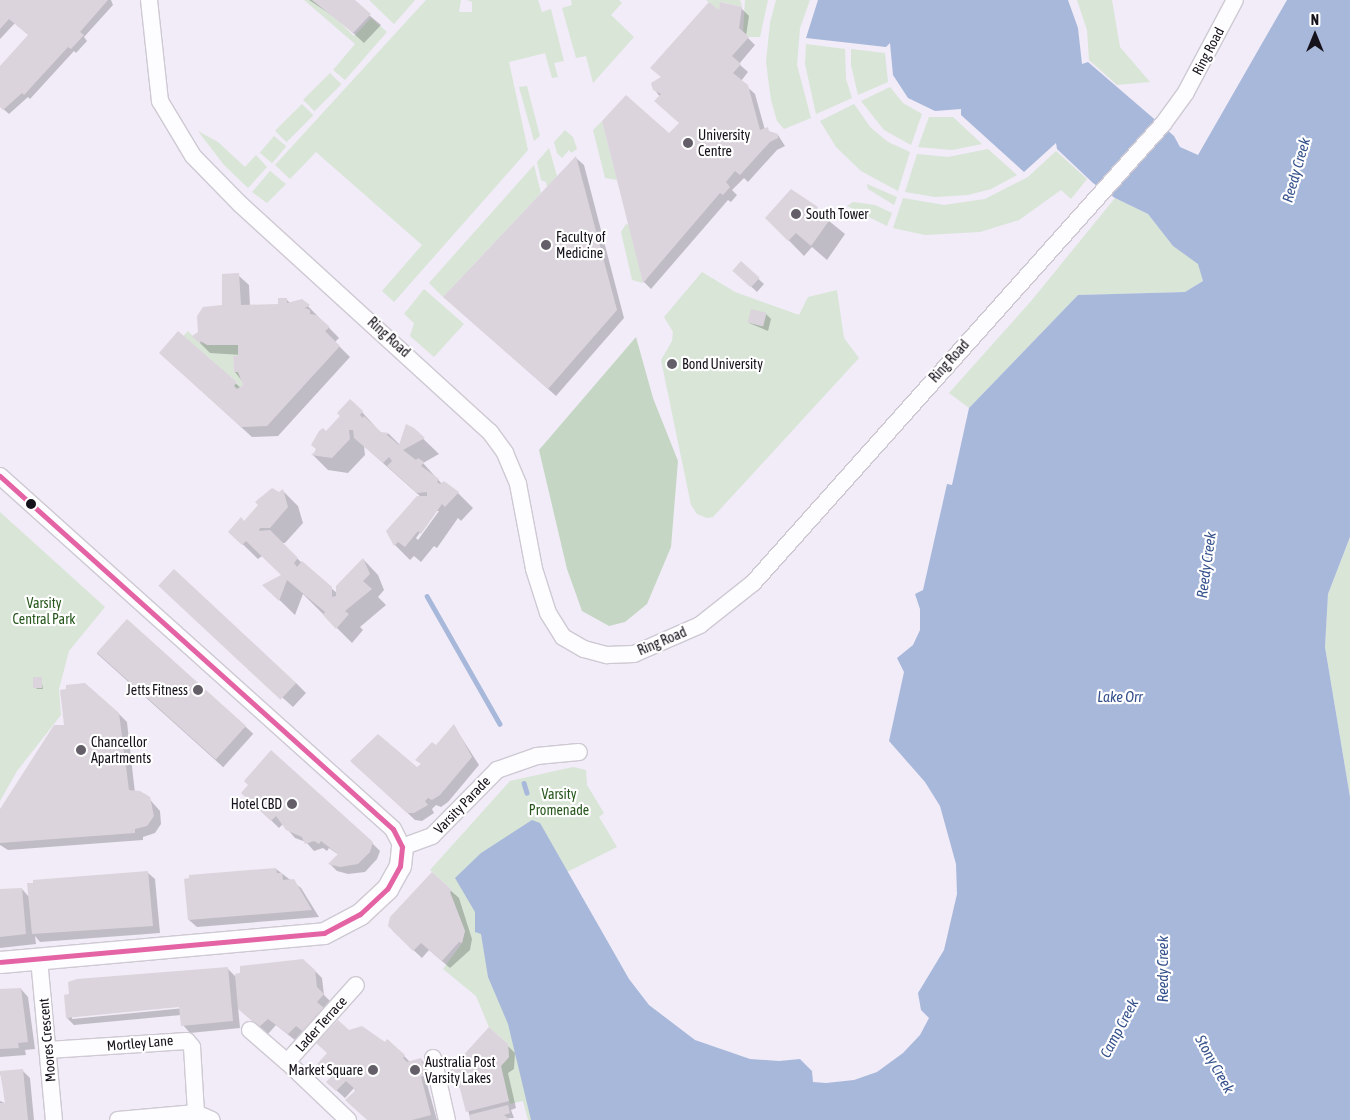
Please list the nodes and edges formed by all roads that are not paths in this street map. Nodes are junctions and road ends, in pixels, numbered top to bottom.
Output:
1 (149, 0) edge
2 (1235, 0) edge
3 (0, 476) edge
4 (579, 752) dead end
5 (402, 847) junction
6 (39, 959) junction
7 (0, 962) edge
8 (356, 985) dead end
9 (250, 1030) dead end
10 (48, 1050) junction
11 (433, 1058) dead end
12 (287, 1062) junction
13 (196, 1113) junction
14 (54, 1120) edge
15 (118, 1120) edge
16 (212, 1120) edge
17 (348, 1120) edge
18 (447, 1120) edge

1 - 2 street, Ring Road
3 - 5 street
4 - 5 street, Varsity Parade
5 - 6 street
6 - 7 street
6 - 10 street, Moores Crescent
8 - 12 street, Lader Terrace
9 - 12 street, Lader Terrace
10 - 13 street, Mortley Lane
10 - 14 street, Moores Crescent
11 - 18 street
12 - 17 street, Lader Terrace
13 - 15 street
13 - 16 street

